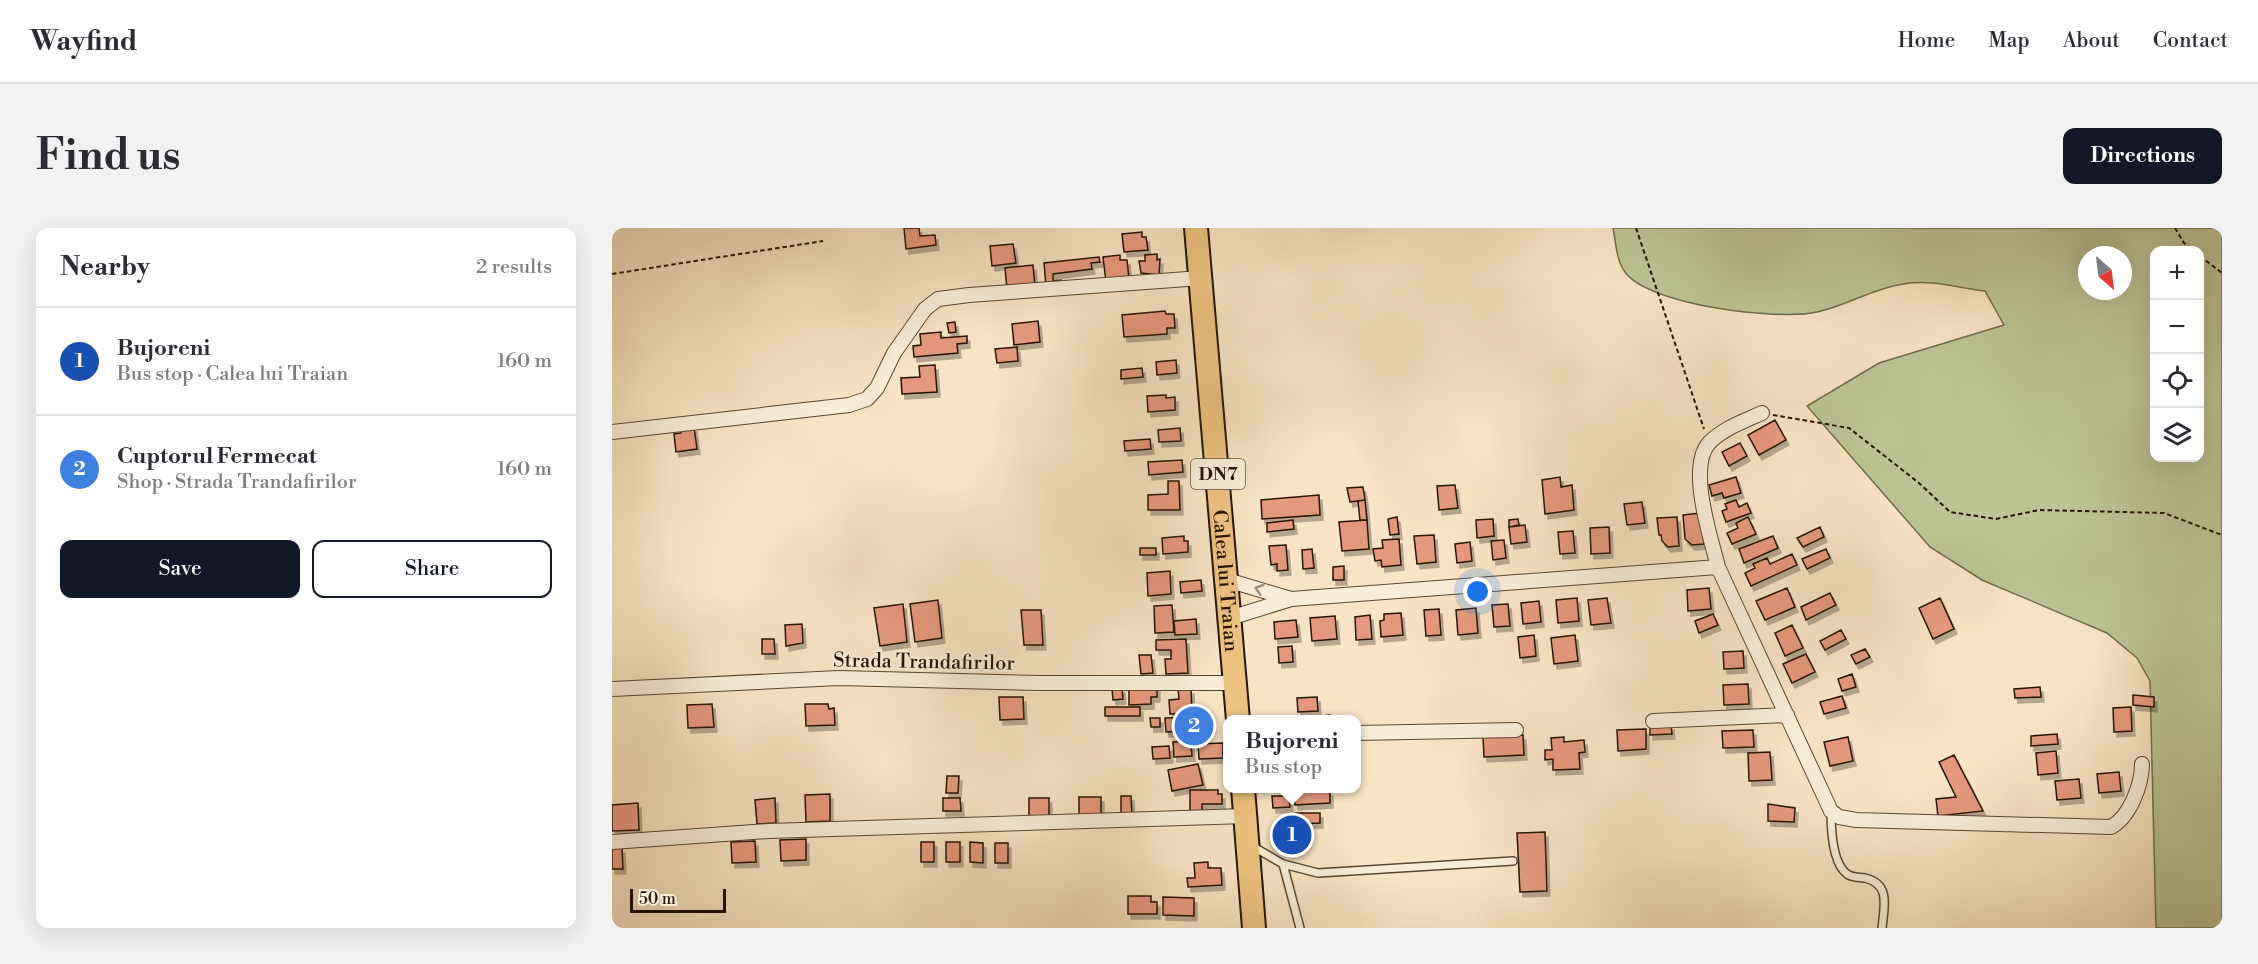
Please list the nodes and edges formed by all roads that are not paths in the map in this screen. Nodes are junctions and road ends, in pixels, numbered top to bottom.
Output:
1 (1196, 228) edge
2 (1201, 279) junction
3 (1762, 413) road end
4 (612, 432) edge
5 (1718, 567) junction
6 (1227, 579) junction
7 (1291, 598) junction
8 (1230, 618) junction
9 (1235, 683) junction
10 (612, 689) edge
11 (1238, 715) edge
12 (1786, 715) junction
13 (1653, 721) dead end
14 (1516, 730) dead end
15 (1361, 733) edge
16 (2142, 764) dead end
17 (1244, 793) edge
18 (1831, 812) junction
19 (1246, 816) junction
20 (612, 842) edge
21 (1248, 844) junction
22 (1513, 861) dead end
23 (1283, 864) junction
24 (1254, 928) edge
25 (1300, 928) edge
26 (1882, 928) edge

1 - 2 highway, Calea lui Traian / DN7
2 - 4 street
2 - 6 highway, Calea lui Traian / DN7
3 - 5 street
5 - 7 street
5 - 12 street
7 -> 6 street
6 - 8 highway, Calea lui Traian / DN7
7 - 8 street
8 - 9 highway, Calea lui Traian / DN7
9 - 10 street, Strada Trandafirilor
9 - 11 highway, Calea lui Traian / DN7
12 - 13 street
12 - 18 street
14 - 15 street
16 - 18 street
17 - 19 highway
18 - 26 lane
19 - 20 street
19 - 21 highway
21 - 23 lane
21 - 24 highway
22 - 23 lane
23 - 25 lane

